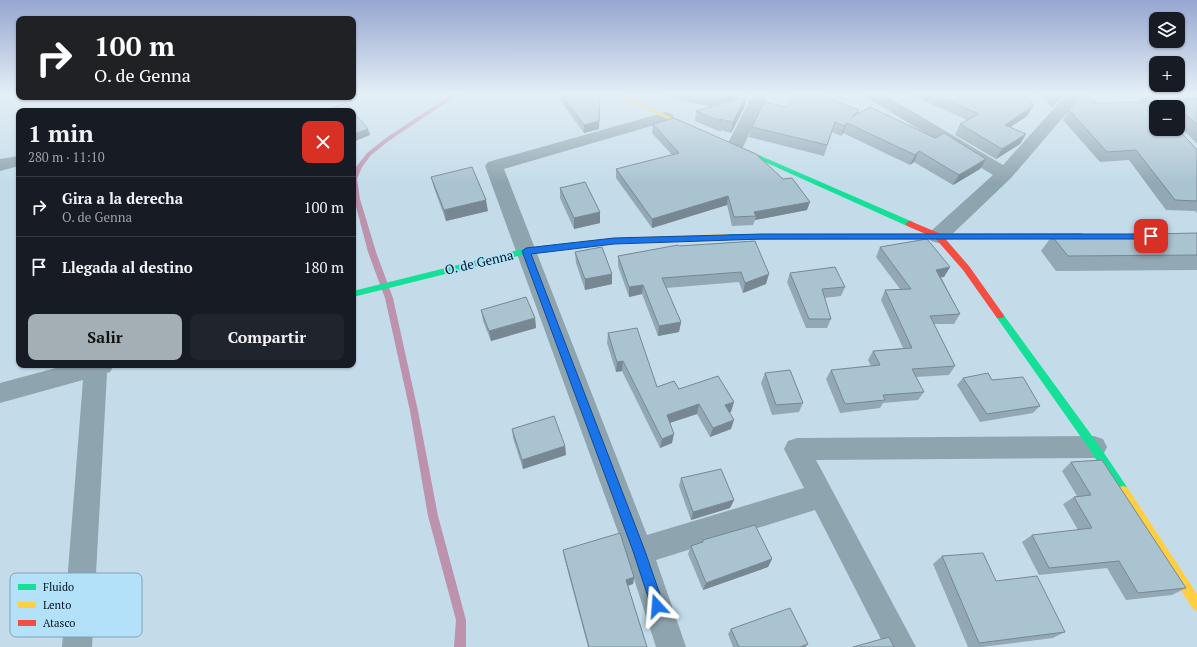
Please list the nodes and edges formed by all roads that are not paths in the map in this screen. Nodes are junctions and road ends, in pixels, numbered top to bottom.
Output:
1 (641, 124) edge
2 (683, 124) edge
3 (741, 124) edge
4 (922, 124) edge
5 (1049, 124) edge
6 (708, 135) edge
7 (728, 144) joint
8 (16, 162) edge
9 (0, 165) edge
10 (1005, 174) junction
11 (938, 236) junction
12 (1095, 236) edge
13 (526, 251) junction
14 (356, 293) edge
15 (92, 368) edge
16 (99, 368) edge
17 (0, 393) edge
18 (1094, 447) junction
19 (821, 496) junction
20 (639, 551) junction
21 (83, 573) edge
22 (1197, 604) edge
23 (78, 637) edge
24 (77, 647) edge
25 (671, 647) edge
26 (901, 647) edge

1 - 13 street
2 - 6 street
3 - 7 street
4 - 10 street
5 - 10 street
7 - 11 street
8 - 9 street
10 - 11 street
11 - 12 street, O. de Genna
11 - 13 street, O. de Genna
11 - 18 street
13 - 14 street, O. de Genna
13 - 20 street
15 - 17 street
16 - 21 street
18 - 19 street
18 - 22 street
19 - 20 street
19 - 26 street
20 - 25 street
23 - 24 street

